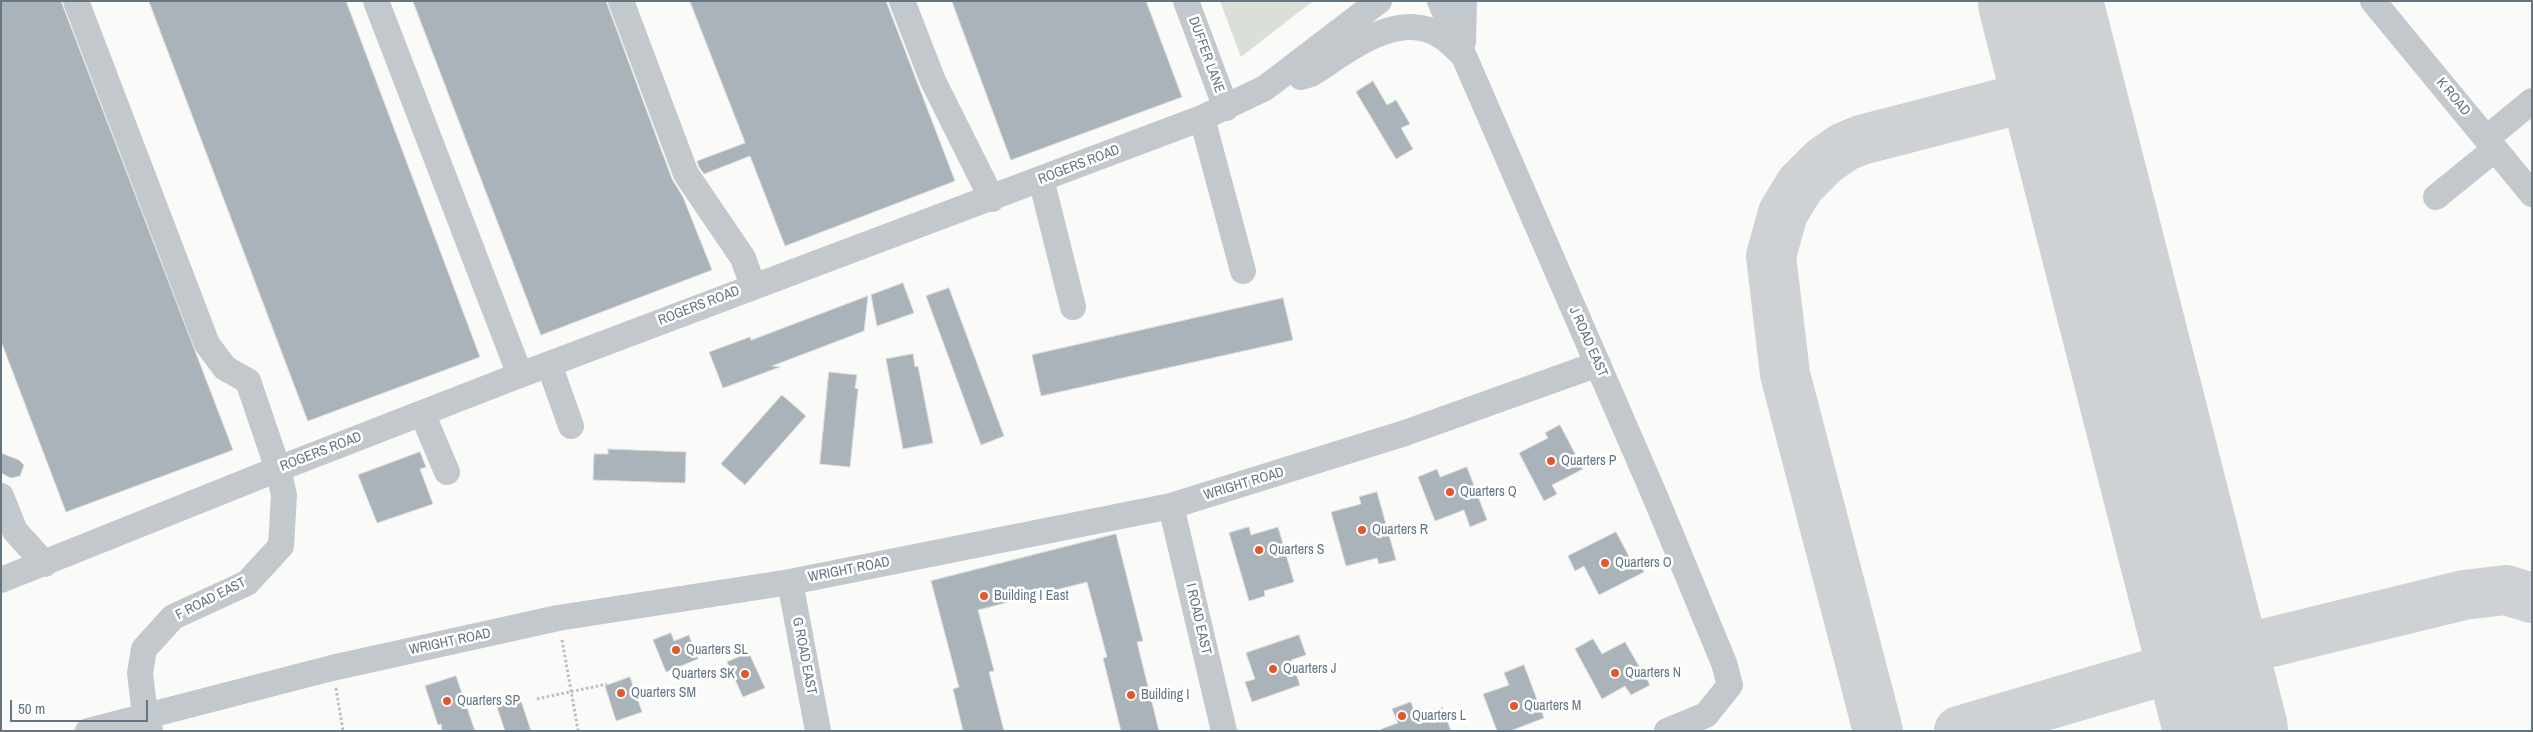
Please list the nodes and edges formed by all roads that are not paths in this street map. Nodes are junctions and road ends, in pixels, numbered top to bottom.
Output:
1 (76, 1) edge
2 (376, 1) edge
3 (621, 1) edge
4 (902, 1) edge
5 (1186, 1) edge
6 (1379, 1) edge
7 (1440, 1) edge
8 (1464, 1) edge
9 (2373, 1) edge
10 (1463, 55) junction
11 (1265, 88) junction
12 (2532, 101) edge
13 (1226, 108) junction
14 (1202, 118) junction
15 (2491, 144) junction
16 (1041, 179) junction
17 (2532, 194) edge
18 (2436, 197) dead end
19 (992, 198) junction
20 (1243, 271) dead end
21 (753, 286) junction
22 (1073, 307) dead end
23 (548, 364) junction
24 (1598, 364) junction
25 (520, 375) junction
26 (422, 413) junction
27 (571, 426) dead end
28 (278, 468) junction
29 (447, 472) dead end
30 (1, 496) edge
31 (1171, 506) junction
32 (45, 564) junction
33 (1, 580) edge
34 (790, 582) junction
35 (147, 723) edge
36 (88, 731) edge
37 (818, 731) edge
38 (1224, 731) edge
39 (1667, 731) edge

1 - 28 street, F ROAD EAST
2 - 25 street
3 - 21 street
4 - 19 street
5 - 13 street, DUFFER LANE
6 - 11 street, ROGERS ROAD
7 - 10 street, J ROAD EAST
8 - 10 street
9 - 15 street, K ROAD
10 - 11 street
10 - 24 street, J ROAD EAST
11 - 13 street, ROGERS ROAD
12 - 15 street
13 - 14 street, ROGERS ROAD
14 - 16 street, ROGERS ROAD
14 - 20 street
15 - 17 street, K ROAD
15 - 18 street
16 - 19 street, ROGERS ROAD
16 - 22 street
19 - 21 street, ROGERS ROAD
21 - 23 street, ROGERS ROAD
23 - 25 street, ROGERS ROAD
23 - 27 street
24 - 31 street, WRIGHT ROAD
24 - 39 street, J ROAD EAST
25 - 26 street, ROGERS ROAD
26 - 28 street, ROGERS ROAD
26 - 29 street
28 - 32 street, ROGERS ROAD
28 - 35 street, F ROAD EAST
30 - 32 street
31 - 34 street, WRIGHT ROAD
31 - 38 street, I ROAD EAST
32 - 33 street, ROGERS ROAD
34 - 35 street, WRIGHT ROAD
34 - 37 street, G ROAD EAST
35 - 36 street, WRIGHT ROAD

